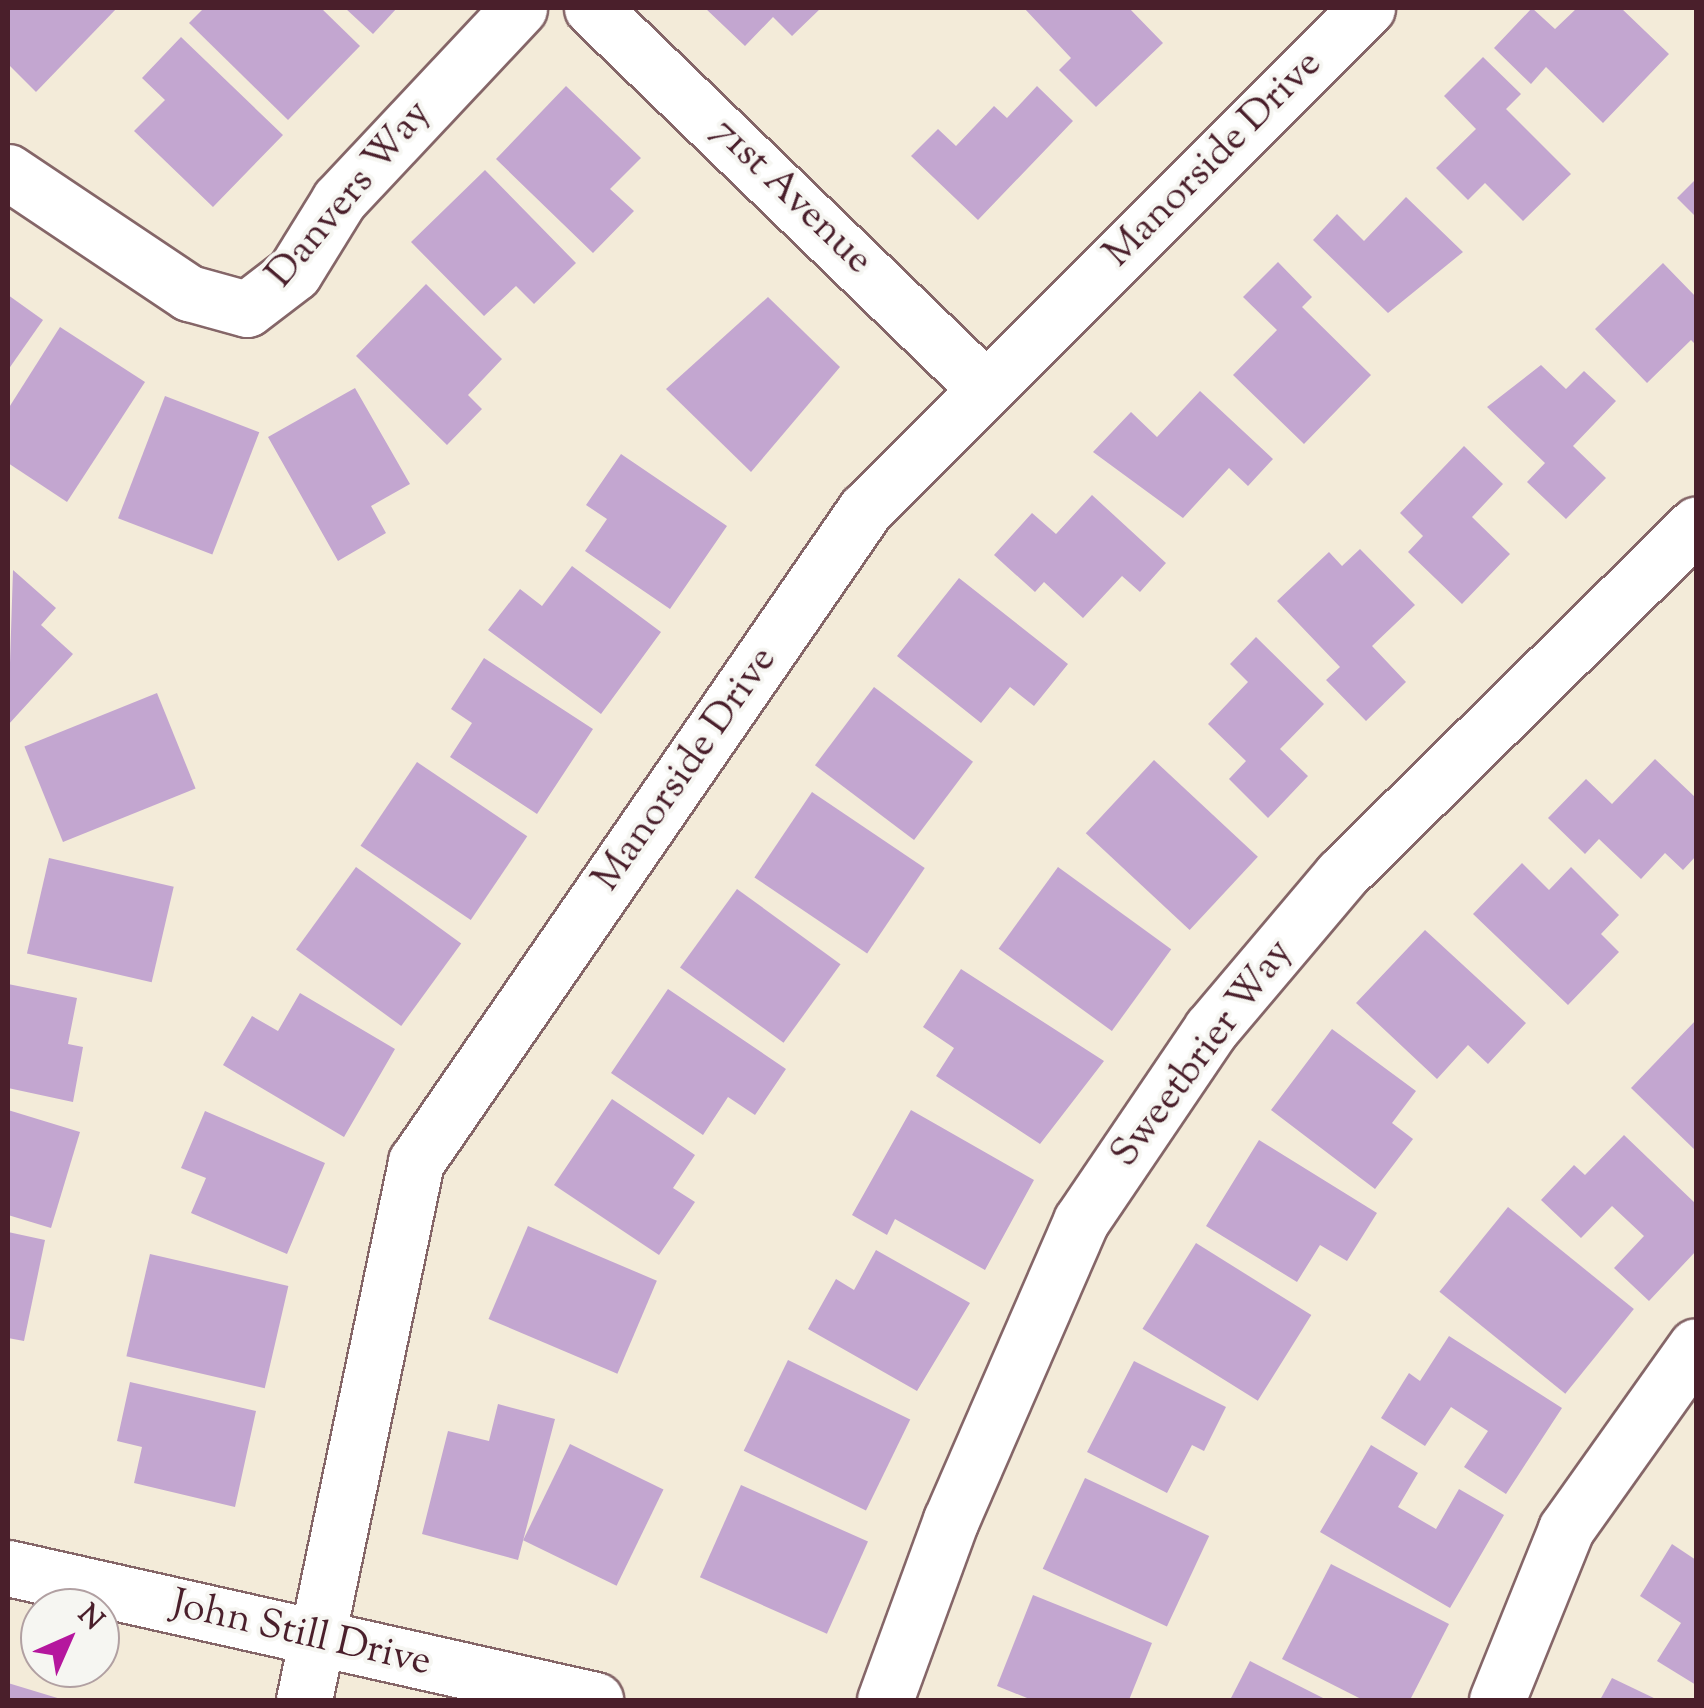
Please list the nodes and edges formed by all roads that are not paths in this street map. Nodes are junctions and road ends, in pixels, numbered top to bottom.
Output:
1 (519, 8) edge
2 (592, 8) edge
3 (1367, 8) edge
4 (8, 172) edge
5 (986, 389) junction
6 (1696, 525) edge
7 (1696, 1346) edge
8 (8, 1568) edge
9 (313, 1639) junction
10 (304, 1700) edge
11 (595, 1700) edge
12 (885, 1700) edge
13 (1497, 1700) edge

1 - 4 street, Danvers Way
2 - 5 street, 71st Avenue
3 - 5 street, Manorside Drive
5 - 9 street, Manorside Drive
6 - 12 street, Sweetbrier Way
7 - 13 street
8 - 9 street, John Still Drive
9 - 10 street, Manorside Drive
9 - 11 street, John Still Drive

